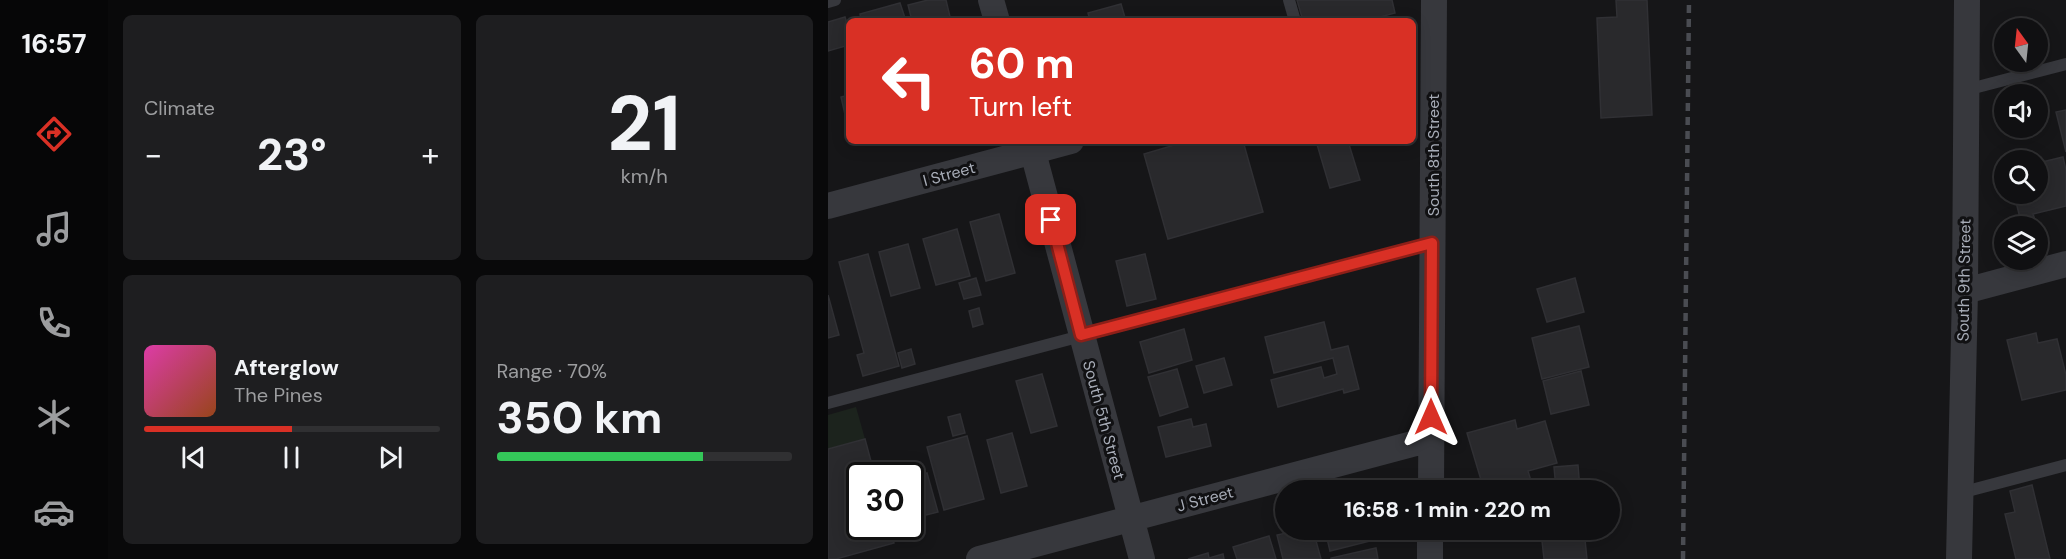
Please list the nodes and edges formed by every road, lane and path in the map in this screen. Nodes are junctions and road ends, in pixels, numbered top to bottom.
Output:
1 (835, 0) edge
2 (991, 0) edge
3 (1289, 0) edge
4 (1434, 0) edge
5 (1966, 0) edge
6 (828, 2) edge
7 (996, 18) edge
8 (1294, 18) edge
9 (1423, 46) edge
10 (2066, 64) edge
11 (1966, 90) junction
12 (1047, 144) edge
13 (1031, 146) edge
14 (828, 206) edge
15 (1432, 243) junction
16 (2066, 264) edge
17 (1965, 291) junction
18 (1081, 335) junction
19 (828, 404) edge
20 (1431, 438) junction
21 (2066, 465) edge
22 (1431, 480) edge
23 (1960, 494) junction
24 (1131, 520) junction
25 (1430, 540) edge
26 (980, 559) edge
27 (1142, 559) edge
28 (1430, 559) edge
29 (1959, 559) edge

1 - 6 lane
2 - 7 street
3 - 8 lane
4 - 9 street, South 8th Street
5 - 11 street, South 9th Street
9 - 15 street, South 8th Street
10 - 11 lane
11 - 17 street, South 9th Street
12 - 13 street, I Street
13 - 14 street, I Street
13 - 18 street, South 5th Street
15 - 18 lane
15 - 20 street, South 8th Street
16 - 17 street
17 - 23 street, South 9th Street
18 - 19 lane
18 - 24 street, South 5th Street
20 - 22 street, South 8th Street
20 - 24 street, J Street
21 - 23 lane
23 - 29 street, South 9th Street
24 - 26 street, J Street
24 - 27 street, South 5th Street
25 - 28 street

